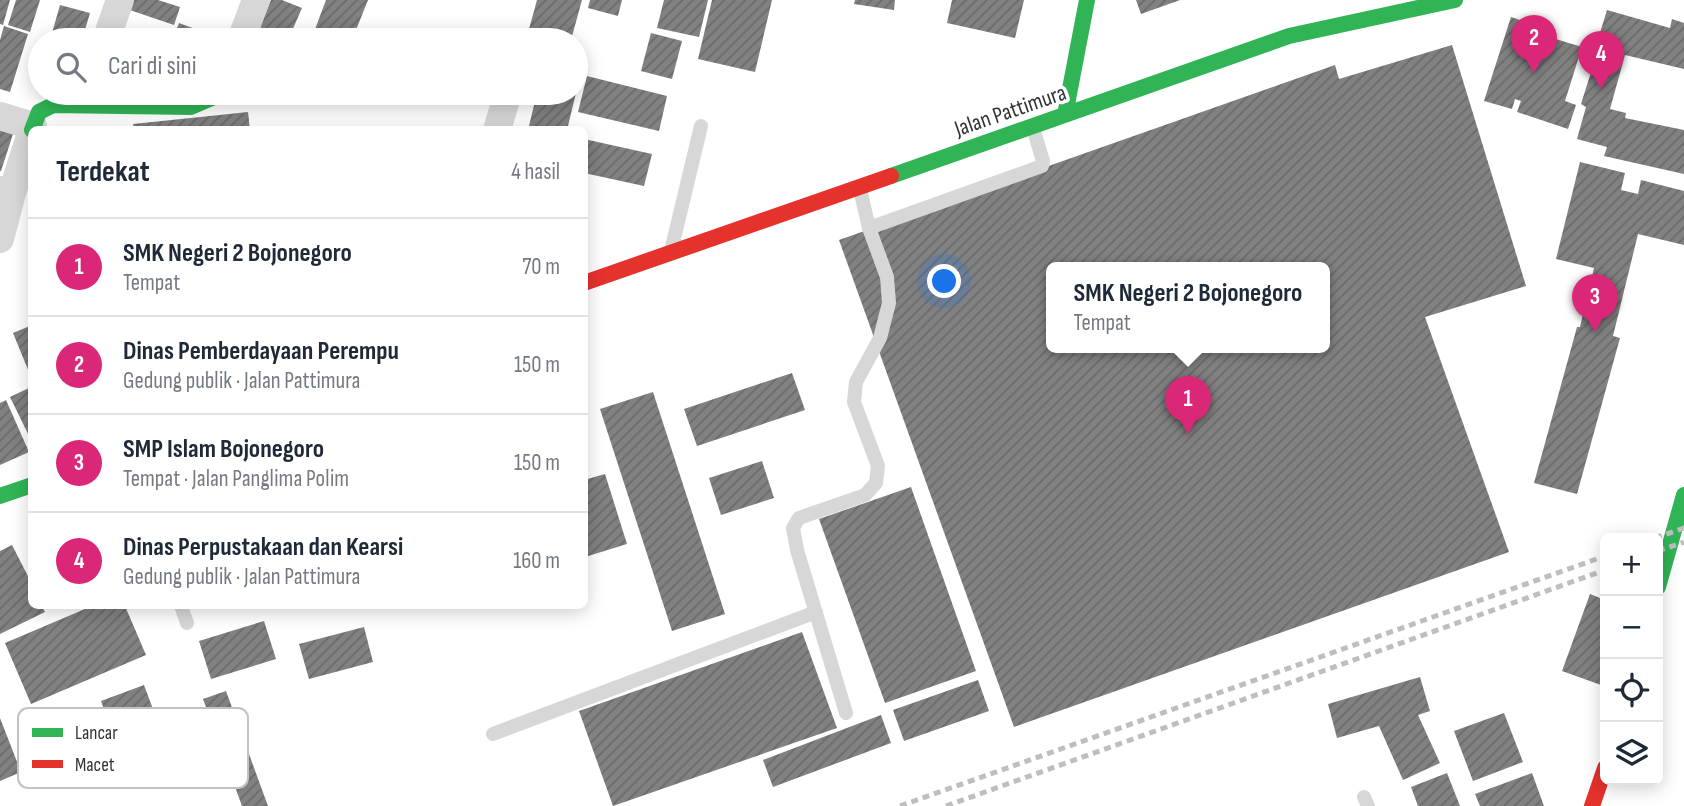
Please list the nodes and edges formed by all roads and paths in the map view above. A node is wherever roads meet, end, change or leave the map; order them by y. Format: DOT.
graph roads {
  1 [pos="120,0"];
  2 [pos="256,0"];
  3 [pos="1087,0"];
  4 [pos="1455,0"];
  5 [pos="110,28"];
  6 [pos="246,28"];
  7 [pos="53,105"];
  8 [pos="165,105"];
  9 [pos="196,105"];
  10 [pos="504,105"];
  11 [pos="1065,115"];
  12 [pos="0,116"];
  13 [pos="33,126"];
  14 [pos="498,126"];
  15 [pos="701,126"];
  16 [pos="1032,126"];
  17 [pos="28,127"];
  18 [pos="28,139"];
  19 [pos="860,187"];
  20 [pos="6,191"];
  21 [pos="869,228"];
  22 [pos="0,239"];
  23 [pos="671,252"];
  24 [pos="588,282"];
  25 [pos="28,486"];
  26 [pos="1684,495"];
  27 [pos="0,496"];
  28 [pos="1668,576"];
  29 [pos="182,609"];
  30 [pos="816,612"];
  31 [pos="187,623"];
  32 [pos="846,713"];
  33 [pos="493,734"];
  34 [pos="1600,783"];
  35 [pos="1592,806"];
  1 -- 5 [label="street"];
  2 -- 6 [label="street"];
  3 -- 11 [label="street"];
  4 -- 11 [label="street, Jalan Pattimura"];
  7 -- 13 [label="street"];
  8 -- 9 [label="street"];
  10 -- 14 [label="street"];
  11 -- 16 [label="street, Jalan Pattimura"];
  12 -- 17 [label="street"];
  15 -- 23 [label="lane"];
  16 -- 19 [label="street, Jalan Pattimura"];
  16 -- 21 [label="lane"];
  18 -- 20 [label="street"];
  19 -- 21 [label="lane"];
  19 -- 23 [label="street, Jalan Pattimura"];
  20 -- 22 [label="street"];
  21 -- 30 [label="lane"];
  23 -- 24 [label="street, Jalan Pattimura"];
  25 -- 27 [label="street"];
  26 -- 28 [label="street"];
  29 -- 31 [label="lane"];
  30 -- 32 [label="lane"];
  30 -- 33 [label="lane"];
  34 -- 35 [label="street"];
}
